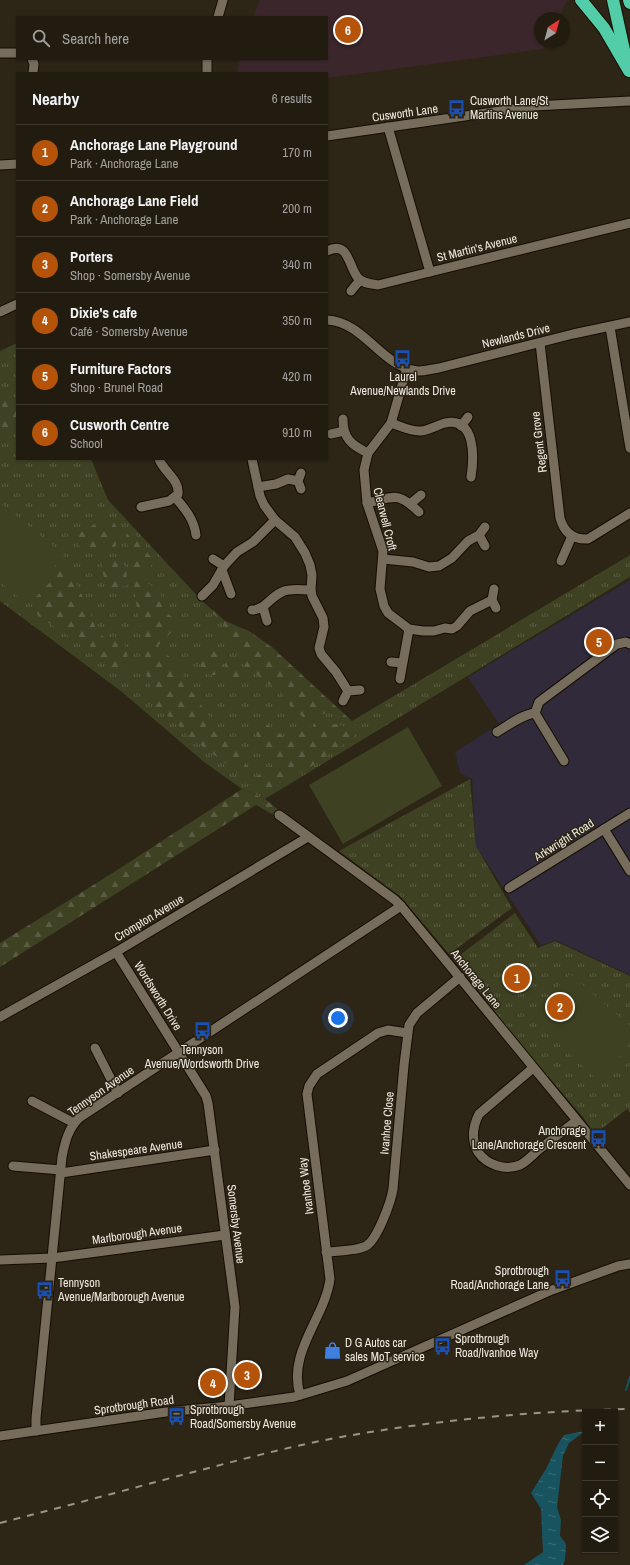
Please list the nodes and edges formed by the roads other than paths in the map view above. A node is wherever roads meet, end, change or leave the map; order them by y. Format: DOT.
graph roads {
  1 [pos="223,0"];
  2 [pos="581,0"];
  3 [pos="613,0"];
  4 [pos="629,0"];
  5 [pos="630,3"];
  6 [pos="218,16"];
  7 [pos="0,53"];
  8 [pos="16,53"];
  9 [pos="32,60"];
  10 [pos="207,60"];
  11 [pos="33,72"];
  12 [pos="207,72"];
  13 [pos="630,73"];
  14 [pos="630,101"];
  15 [pos="388,127"];
  16 [pos="328,136"];
  17 [pos="16,164"];
  18 [pos="0,165"];
  19 [pos="630,223"];
  20 [pos="328,251"];
  21 [pos="430,272"];
  22 [pos="360,280"];
  23 [pos="352,291"];
  24 [pos="16,304"];
  25 [pos="0,312"];
  26 [pos="328,320"];
  27 [pos="630,322"];
  28 [pos="610,327"];
  29 [pos="540,343"];
  30 [pos="407,368"];
  31 [pos="468,417"];
  32 [pos="343,418"];
  33 [pos="391,423"];
  34 [pos="461,426"];
  35 [pos="344,431"];
  36 [pos="332,434"];
  37 [pos="630,448"];
  38 [pos="368,453"];
  39 [pos="160,460"];
  40 [pos="252,460"];
  41 [pos="471,477"];
  42 [pos="300,481"];
  43 [pos="258,487"];
  44 [pos="421,495"];
  45 [pos="175,497"];
  46 [pos="367,503"];
  47 [pos="410,504"];
  48 [pos="141,507"];
  49 [pos="419,512"];
  50 [pos="630,513"];
  51 [pos="275,520"];
  52 [pos="485,527"];
  53 [pos="196,535"];
  54 [pos="479,535"];
  55 [pos="571,535"];
  56 [pos="485,546"];
  57 [pos="213,559"];
  58 [pos="383,559"];
  59 [pos="560,561"];
  60 [pos="223,568"];
  61 [pos="494,589"];
  62 [pos="311,590"];
  63 [pos="231,594"];
  64 [pos="202,596"];
  65 [pos="492,600"];
  66 [pos="263,608"];
  67 [pos="496,608"];
  68 [pos="252,610"];
  69 [pos="267,621"];
  70 [pos="409,629"];
  71 [pos="630,644"];
  72 [pos="391,662"];
  73 [pos="402,663"];
  74 [pos="400,678"];
  75 [pos="360,690"];
  76 [pos="348,691"];
  77 [pos="343,701"];
  78 [pos="536,713"];
  79 [pos="497,732"];
  80 [pos="564,761"];
  81 [pos="630,813"];
  82 [pos="279,815"];
  83 [pos="604,829"];
  84 [pos="308,837"];
  85 [pos="630,871"];
  86 [pos="510,888"];
  87 [pos="401,906"];
  88 [pos="116,952"];
  89 [pos="460,978"];
  90 [pos="0,1017"];
  91 [pos="407,1033"];
  92 [pos="95,1048"];
  93 [pos="179,1053"];
  94 [pos="533,1068"];
  95 [pos="118,1093"];
  96 [pos="32,1101"];
  97 [pos="576,1121"];
  98 [pos="74,1123"];
  99 [pos="215,1150"];
  100 [pos="13,1166"];
  101 [pos="61,1172"];
  102 [pos="630,1185"];
  103 [pos="225,1234"];
  104 [pos="326,1252"];
  105 [pos="52,1258"];
  106 [pos="0,1260"];
  107 [pos="630,1264"];
  108 [pos="300,1395"];
  109 [pos="229,1406"];
  110 [pos="36,1431"];
  111 [pos="0,1436"];
  1 -- 6 [label="street"];
  2 -- 13 [label="highway"];
  3 -- 13 [label="highway"];
  4 -- 5 [label="highway"];
  7 -- 8 [label="street"];
  9 -- 11 [label="street"];
  10 -- 12 [label="street"];
  14 -- 15 [label="street, Cusworth Lane"];
  15 -- 16 [label="street, Cusworth Lane"];
  15 -- 21 [label="street, St Martin's Avenue"];
  17 -- 18 [label="street"];
  19 -- 21 [label="street, St Martin's Avenue"];
  20 -- 22 [label="street"];
  21 -- 22 [label="street"];
  22 -- 23 [label="street"];
  24 -- 25 [label="street"];
  26 -- 30 [label="street"];
  27 -- 28 [label="street, Newlands Drive"];
  28 -- 29 [label="street, Newlands Drive"];
  28 -- 37 [label="street"];
  29 -- 30 [label="street, Newlands Drive"];
  29 -- 55 [label="street, Regent Grove"];
  30 -- 33 [label="street, Clearwell Croft"];
  31 -- 34 [label="street"];
  32 -- 35 [label="street"];
  33 -- 34 [label="street"];
  33 -- 38 [label="street, Clearwell Croft"];
  34 -- 41 [label="street"];
  35 -- 36 [label="street"];
  35 -- 38 [label="street"];
  38 -- 46 [label="street, Clearwell Croft"];
  39 -- 45 [label="street"];
  40 -- 43 [label="street"];
  42 -- 43 [label="street"];
  43 -- 51 [label="street"];
  44 -- 47 [label="street"];
  45 -- 48 [label="street"];
  45 -- 53 [label="street"];
  46 -- 47 [label="street"];
  46 -- 58 [label="street, Clearwell Croft"];
  47 -- 49 [label="street"];
  50 -- 55 [label="street"];
  51 -- 60 [label="street"];
  51 -- 62 [label="street"];
  52 -- 54 [label="street"];
  54 -- 56 [label="street"];
  54 -- 58 [label="street"];
  55 -- 59 [label="street"];
  57 -- 60 [label="street"];
  58 -- 70 [label="street, Clearwell Croft"];
  60 -- 63 [label="street"];
  60 -- 64 [label="street"];
  61 -- 65 [label="street"];
  62 -- 66 [label="street"];
  62 -- 76 [label="street"];
  65 -- 67 [label="street"];
  65 -- 70 [label="street"];
  66 -- 68 [label="street"];
  66 -- 69 [label="street"];
  70 -- 73 [label="street"];
  71 -- 78 [label="street"];
  72 -- 73 [label="street"];
  73 -- 74 [label="street"];
  75 -- 76 [label="street"];
  76 -- 77 [label="street"];
  78 -- 79 [label="street"];
  78 -- 80 [label="street"];
  81 -- 83 [label="street, Arkwright Road"];
  82 -- 84 [label="street, Anchorage Lane"];
  83 -- 85 [label="street"];
  83 -- 86 [label="street, Arkwright Road"];
  84 -- 87 [label="street, Anchorage Lane"];
  84 -- 88 [label="street, Crompton Avenue"];
  87 -- 89 [label="street, Anchorage Lane"];
  87 -- 93 [label="street, Tennyson Avenue"];
  88 -- 90 [label="street, Crompton Avenue"];
  88 -- 93 [label="street, Wordsworth Drive"];
  89 -- 91 [label="street, Ivanhoe Close"];
  89 -- 94 [label="street, Anchorage Lane"];
  91 -- 104 [label="street, Ivanhoe Close"];
  91 -- 104 [label="street, Ivanhoe Way"];
  92 -- 95 [label="street"];
  93 -- 95 [label="street, Tennyson Avenue"];
  93 -- 99 [label="street, Somersby Avenue"];
  94 -- 97 [label="street, Anchorage Lane"];
  94 -- 97 [label="street"];
  95 -- 98 [label="street, Tennyson Avenue"];
  96 -- 98 [label="street"];
  97 -- 102 [label="street, Anchorage Lane"];
  98 -- 101 [label="street, Tennyson Avenue"];
  99 -- 101 [label="street, Shakespeare Avenue"];
  99 -- 103 [label="street, Somersby Avenue"];
  100 -- 101 [label="street, Shakespeare Avenue"];
  101 -- 105 [label="street, Tennyson Avenue"];
  103 -- 105 [label="street, Marlborough Avenue"];
  103 -- 109 [label="street, Somersby Avenue"];
  104 -- 108 [label="street, Ivanhoe Way"];
  105 -- 106 [label="street"];
  105 -- 110 [label="street, Tennyson Avenue"];
  107 -- 108 [label="street, Sprotbrough Road"];
  108 -- 109 [label="street, Sprotbrough Road"];
  109 -- 110 [label="street, Sprotbrough Road"];
  110 -- 111 [label="street, Sprotbrough Road"];
}
